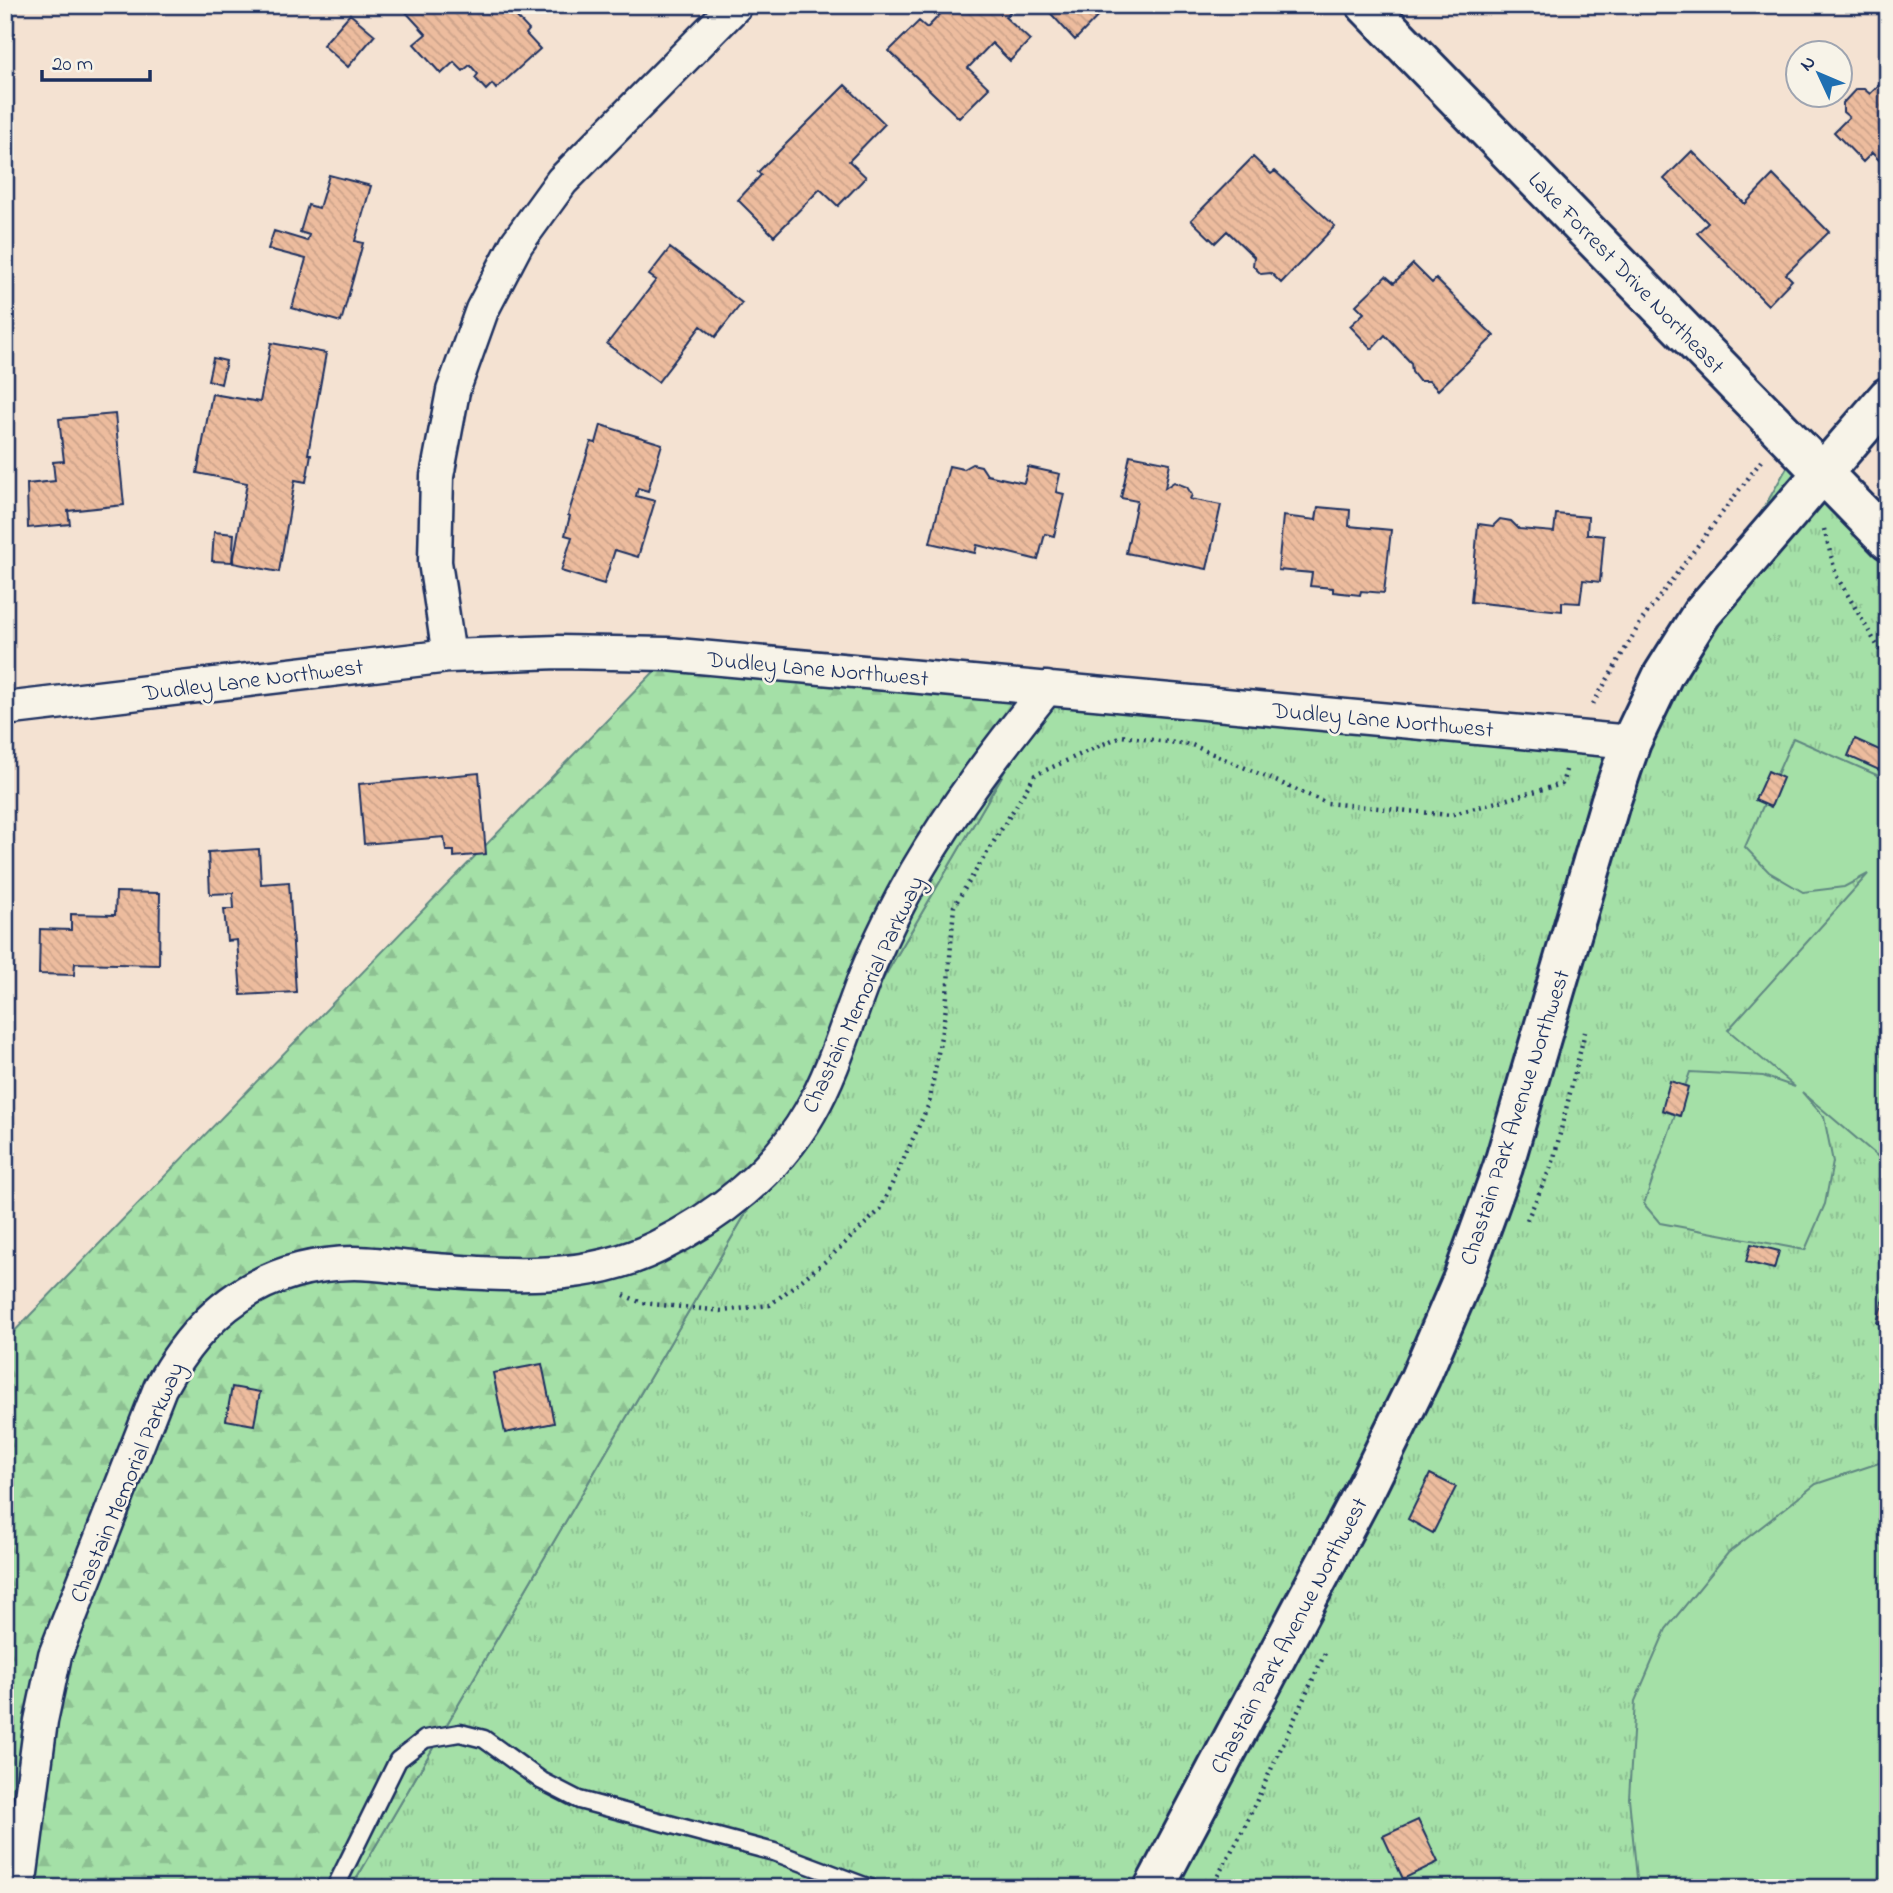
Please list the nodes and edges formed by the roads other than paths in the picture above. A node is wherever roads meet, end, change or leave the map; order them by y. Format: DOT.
graph roads {
  1 [pos="1366,5"];
  2 [pos="730,7"];
  3 [pos="1888,397"];
  4 [pos="1811,485"];
  5 [pos="1888,540"];
  6 [pos="449,656"];
  7 [pos="1047,688"];
  8 [pos="5,709"];
  9 [pos="1631,742"];
  10 [pos="19,1888"];
  11 [pos="335,1888"];
  12 [pos="870,1888"];
  13 [pos="1154,1888"];
  1 -- 4 [label="street, Lake Forrest Drive Northeast"];
  2 -- 6 [label="street"];
  3 -- 4 [label="street, Chastain Park Avenue Northwest"];
  4 -- 5 [label="street, Lake Forrest Drive Northeast"];
  4 -- 9 [label="street, Chastain Park Avenue Northwest"];
  6 -- 7 [label="street, Dudley Lane Northwest"];
  6 -- 8 [label="street, Dudley Lane Northwest"];
  7 -- 9 [label="street, Dudley Lane Northwest"];
  7 -- 10 [label="street, Chastain Memorial Parkway"];
  9 -- 13 [label="street, Chastain Park Avenue Northwest"];
  11 -- 12 [label="lane"];
}
